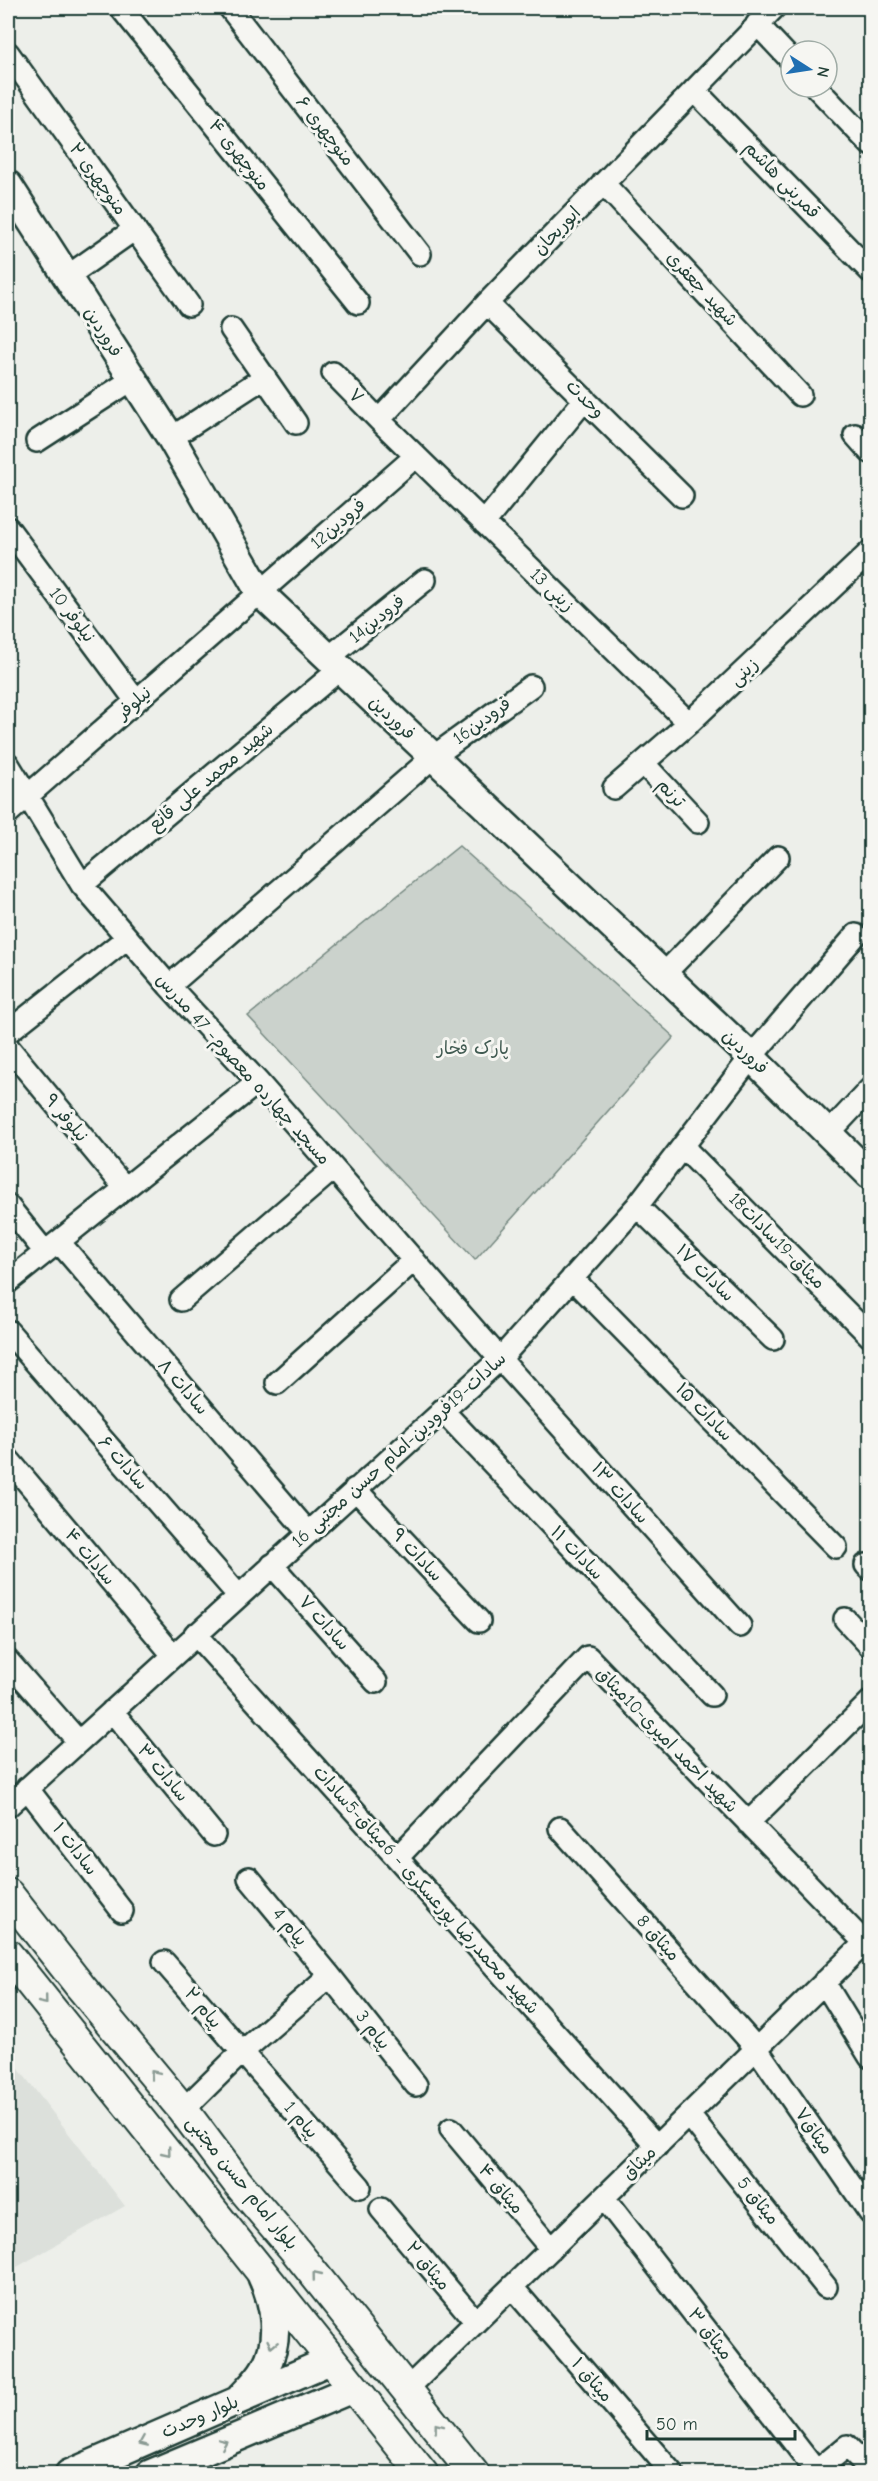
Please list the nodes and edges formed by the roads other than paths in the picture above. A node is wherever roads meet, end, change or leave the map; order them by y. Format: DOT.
graph roads {
  1 [pos="121,8"];
  2 [pos="230,8"];
  3 [pos="774,8"];
  4 [pos="757,24"];
  5 [pos="779,47"];
  6 [pos="8,53"];
  7 [pos="694,90"];
  8 [pos="827,99"];
  9 [pos="870,144"];
  10 [pos="603,183"];
  11 [pos="8,188"];
  12 [pos="135,230"];
  13 [pos="420,254"];
  14 [pos="870,271"];
  15 [pos="68,276"];
  16 [pos="358,303"];
  17 [pos="487,303"];
  18 [pos="189,305"];
  19 [pos="231,329"];
  20 [pos="333,373"];
  21 [pos="265,378"];
  22 [pos="133,379"];
  23 [pos="800,395"];
  24 [pos="585,399"];
  25 [pos="379,420"];
  26 [pos="296,423"];
  27 [pos="855,435"];
  28 [pos="171,438"];
  29 [pos="37,441"];
  30 [pos="870,452"];
  31 [pos="416,456"];
  32 [pos="682,496"];
  33 [pos="484,523"];
  34 [pos="8,528"];
  35 [pos="870,552"];
  36 [pos="425,580"];
  37 [pos="260,592"];
  38 [pos="334,663"];
  39 [pos="531,686"];
  40 [pos="136,701"];
  41 [pos="689,723"];
  42 [pos="433,757"];
  43 [pos="643,763"];
  44 [pos="8,764"];
  45 [pos="614,788"];
  46 [pos="29,795"];
  47 [pos="8,813"];
  48 [pos="698,822"];
  49 [pos="778,857"];
  50 [pos="82,885"];
  51 [pos="856,935"];
  52 [pos="127,938"];
  53 [pos="663,975"];
  54 [pos="169,986"];
  55 [pos="8,1032"];
  56 [pos="8,1047"];
  57 [pos="751,1057"];
  58 [pos="258,1082"];
  59 [pos="870,1089"];
  60 [pos="828,1134"];
  61 [pos="683,1147"];
  62 [pos="333,1169"];
  63 [pos="870,1175"];
  64 [pos="125,1188"];
  65 [pos="8,1206"];
  66 [pos="637,1206"];
  67 [pos="52,1247"];
  68 [pos="414,1260"];
  69 [pos="572,1278"];
  70 [pos="8,1282"];
  71 [pos="181,1299"];
  72 [pos="8,1330"];
  73 [pos="870,1336"];
  74 [pos="773,1339"];
  75 [pos="500,1359"];
  76 [pos="277,1383"];
  77 [pos="442,1410"];
  78 [pos="8,1459"];
  79 [pos="355,1489"];
  80 [pos="308,1533"];
  81 [pos="836,1547"];
  82 [pos="272,1565"];
  83 [pos="238,1595"];
  84 [pos="845,1619"];
  85 [pos="479,1621"];
  86 [pos="740,1626"];
  87 [pos="195,1634"];
  88 [pos="870,1646"];
  89 [pos="173,1655"];
  90 [pos="8,1661"];
  91 [pos="376,1682"];
  92 [pos="712,1695"];
  93 [pos="870,1702"];
  94 [pos="112,1711"];
  95 [pos="78,1741"];
  96 [pos="27,1788"];
  97 [pos="8,1806"];
  98 [pos="748,1823"];
  99 [pos="560,1828"];
  100 [pos="214,1835"];
  101 [pos="397,1858"];
  102 [pos="249,1878"];
  103 [pos="8,1894"];
  104 [pos="122,1911"];
  105 [pos="868,1941"];
  106 [pos="8,1955"];
  107 [pos="164,1962"];
  108 [pos="330,1976"];
  109 [pos="825,1983"];
  110 [pos="757,2049"];
  111 [pos="241,2053"];
  112 [pos="870,2056"];
  113 [pos="416,2085"];
  114 [pos="183,2110"];
  115 [pos="689,2115"];
  116 [pos="451,2129"];
  117 [pos="657,2146"];
  118 [pos="360,2187"];
  119 [pos="604,2198"];
  120 [pos="381,2209"];
  121 [pos="870,2213"];
  122 [pos="551,2249"];
  123 [pos="258,2268"];
  124 [pos="512,2287"];
  125 [pos="826,2287"];
  126 [pos="476,2322"];
  127 [pos="331,2360"];
  128 [pos="354,2388"];
  129 [pos="407,2389"];
  130 [pos="239,2400"];
  131 [pos="870,2470"];
  132 [pos="815,2472"];
  133 [pos="69,2474"];
  134 [pos="150,2474"];
  135 [pos="423,2474"];
  136 [pos="474,2474"];
  137 [pos="673,2474"];
  1 -- 16 [label="street, منوچهری ۴"];
  2 -- 13 [label="street, منوچهری ۶"];
  3 -- 4 [label="street, ابوریحان"];
  4 -- 5 [label="street"];
  4 -- 7 [label="street, ابوریحان"];
  6 -- 12 [label="street, منوچهری ۲"];
  7 -- 10 [label="street, ابوریحان"];
  7 -- 14 [label="street, قمربنی هاشم"];
  8 -- 9 [label="street"];
  10 -- 17 [label="street, ابوریحان"];
  10 -- 23 [label="street, شهید جعفری"];
  11 -- 15 [label="street, فروردین"];
  12 -- 15 [label="street"];
  12 -- 18 [label="street, منوچهری ۲"];
  15 -- 22 [label="street, فروردین"];
  17 -- 24 [label="street, وحدت"];
  17 -- 25 [label="street, ابوریحان"];
  19 -- 21 [label="street"];
  20 -- 25 [label="street, ۷"];
  21 -- 26 [label="street"];
  21 -- 28 [label="street"];
  22 -- 28 [label="street, فروردین"];
  22 -- 29 [label="street"];
  24 -- 32 [label="street, وحدت"];
  24 -- 33 [label="street"];
  25 -- 31 [label="street"];
  27 -- 30 [label="street"];
  28 -- 37 [label="street, فروردین"];
  31 -- 33 [label="street, زینی 13"];
  31 -- 37 [label="street, 12فرودین"];
  33 -- 41 [label="street, زینی 13"];
  34 -- 40 [label="street, نیلوفر 10"];
  35 -- 41 [label="street, زینی"];
  36 -- 38 [label="street, 14فرودین"];
  37 -- 38 [label="street, فروردین"];
  37 -- 40 [label="street, نیلوفر"];
  38 -- 42 [label="street, فروردین"];
  38 -- 50 [label="street, شهید محمد علی قانع"];
  39 -- 42 [label="street, 16فرودین"];
  40 -- 46 [label="street, نیلوفر"];
  41 -- 43 [label="street, زینی"];
  42 -- 53 [label="street, فروردین"];
  42 -- 54 [label="street, 16فرودین"];
  43 -- 45 [label="street, زینی"];
  43 -- 48 [label="street, ترنم"];
  44 -- 46 [label="street, مسجد چهارده معصوم- 47 مدرس"];
  46 -- 47 [label="street, نیلوفر"];
  46 -- 50 [label="street, مسجد چهارده معصوم- 47 مدرس"];
  49 -- 53 [label="street"];
  50 -- 52 [label="street, مسجد چهارده معصوم- 47 مدرس"];
  51 -- 57 [label="street, سادات-19فرودین-امام حسن مجتبی 16"];
  52 -- 54 [label="street, مسجد چهارده معصوم- 47 مدرس"];
  52 -- 55 [label="street"];
  53 -- 57 [label="street, فروردین"];
  54 -- 58 [label="street, مسجد چهارده معصوم- 47 مدرس"];
  56 -- 64 [label="street, نیلوفر ۹"];
  57 -- 60 [label="street, فروردین"];
  57 -- 61 [label="street, سادات-19فرودین-امام حسن مجتبی 16"];
  58 -- 62 [label="street, مسجد چهارده معصوم- 47 مدرس"];
  58 -- 64 [label="street"];
  59 -- 60 [label="street"];
  60 -- 63 [label="street, فروردین"];
  61 -- 66 [label="street, سادات-19فرودین-امام حسن مجتبی 16"];
  61 -- 73 [label="street, 18میثاق-19سادات"];
  62 -- 68 [label="street, مسجد چهارده معصوم- 47 مدرس"];
  62 -- 71 [label="street"];
  64 -- 67 [label="street"];
  65 -- 67 [label="street, سادات ۸"];
  66 -- 69 [label="street, سادات-19فرودین-امام حسن مجتبی 16"];
  66 -- 74 [label="street, سادات ۱۷"];
  67 -- 70 [label="street"];
  67 -- 80 [label="street, سادات ۸"];
  68 -- 75 [label="street, مسجد چهارده معصوم- 47 مدرس"];
  68 -- 76 [label="street"];
  69 -- 75 [label="street, سادات-19فرودین-امام حسن مجتبی 16"];
  69 -- 81 [label="street, سادات ۱۵"];
  72 -- 83 [label="street, سادات ۶"];
  75 -- 77 [label="street, سادات-19فرودین-امام حسن مجتبی 16"];
  75 -- 86 [label="street, سادات ۱۳"];
  77 -- 79 [label="street, سادات-19فرودین-امام حسن مجتبی 16"];
  77 -- 92 [label="street, سادات ۱۱"];
  78 -- 89 [label="street, سادات ۴"];
  79 -- 80 [label="street, سادات-19فرودین-امام حسن مجتبی 16"];
  79 -- 85 [label="street, سادات ۹"];
  80 -- 82 [label="street, سادات-19فرودین-امام حسن مجتبی 16"];
  82 -- 83 [label="street, سادات-19فرودین-امام حسن مجتبی 16"];
  82 -- 91 [label="street, سادات ۷"];
  83 -- 87 [label="street, سادات-19فرودین-امام حسن مجتبی 16"];
  84 -- 88 [label="street"];
  87 -- 89 [label="street, سادات-19فرودین-امام حسن مجتبی 16"];
  87 -- 101 [label="street, شهید محمدرضا پورعسکری - 6میثاق-5سادات"];
  89 -- 94 [label="street, سادات-19فرودین-امام حسن مجتبی 16"];
  90 -- 95 [label="street"];
  93 -- 98 [label="street"];
  94 -- 95 [label="street, سادات-19فرودین-امام حسن مجتبی 16"];
  94 -- 100 [label="street, سادات ۳"];
  95 -- 96 [label="street, سادات-19فرودین-امام حسن مجتبی 16"];
  96 -- 97 [label="street, سادات-19فرودین-امام حسن مجتبی 16"];
  96 -- 104 [label="street, سادات ‍‍۱"];
  98 -- 101 [label="street, شهید احمد امیری-10میثاق"];
  98 -- 105 [label="street, شهید احمد امیری-10میثاق"];
  99 -- 110 [label="street, میثاق 8"];
  101 -- 117 [label="street, شهید محمدرضا پورعسکری - 6میثاق-5سادات"];
  102 -- 108 [label="street, پیام 4"];
  114 -- 103 [label="main road, بلوار امام حسن مجتبی, one-way"];
  105 -- 109 [label="street, میثاق"];
  106 -- 123 [label="main road, one-way"];
  107 -- 111 [label="street, پیام ۲"];
  108 -- 111 [label="street"];
  108 -- 113 [label="street, پیام 3"];
  109 -- 110 [label="street, میثاق"];
  109 -- 112 [label="street"];
  110 -- 115 [label="street, میثاق"];
  110 -- 121 [label="street, میثاق۷"];
  111 -- 114 [label="street"];
  111 -- 118 [label="street, پیام 1"];
  129 -- 114 [label="main road, بلوار امام حسن مجتبی, one-way"];
  115 -- 117 [label="street, میثاق"];
  115 -- 125 [label="street, میثاق 5"];
  116 -- 122 [label="street, میثاق ۴"];
  117 -- 119 [label="street, میثاق"];
  119 -- 122 [label="street, میثاق"];
  119 -- 132 [label="street, میثاق ۳"];
  120 -- 126 [label="street, میثاق ۲"];
  122 -- 124 [label="street, میثاق"];
  123 -- 127 [label="main road"];
  123 -- 130 [label="street, one-way"];
  124 -- 126 [label="street, میثاق"];
  124 -- 137 [label="street, میثاق ۱"];
  126 -- 129 [label="street, میثاق"];
  127 -- 128 [label="main road"];
  127 -- 130 [label="street, بلوار وحدت"];
  134 -- 128 [label="street, بلوار وحدت, one-way"];
  128 -- 135 [label="main road"];
  136 -- 129 [label="main road, بلوار امام حسن مجتبی, one-way"];
  130 -- 133 [label="street, بلوار وحدت, one-way"];
  131 -- 132 [label="street"];
}
